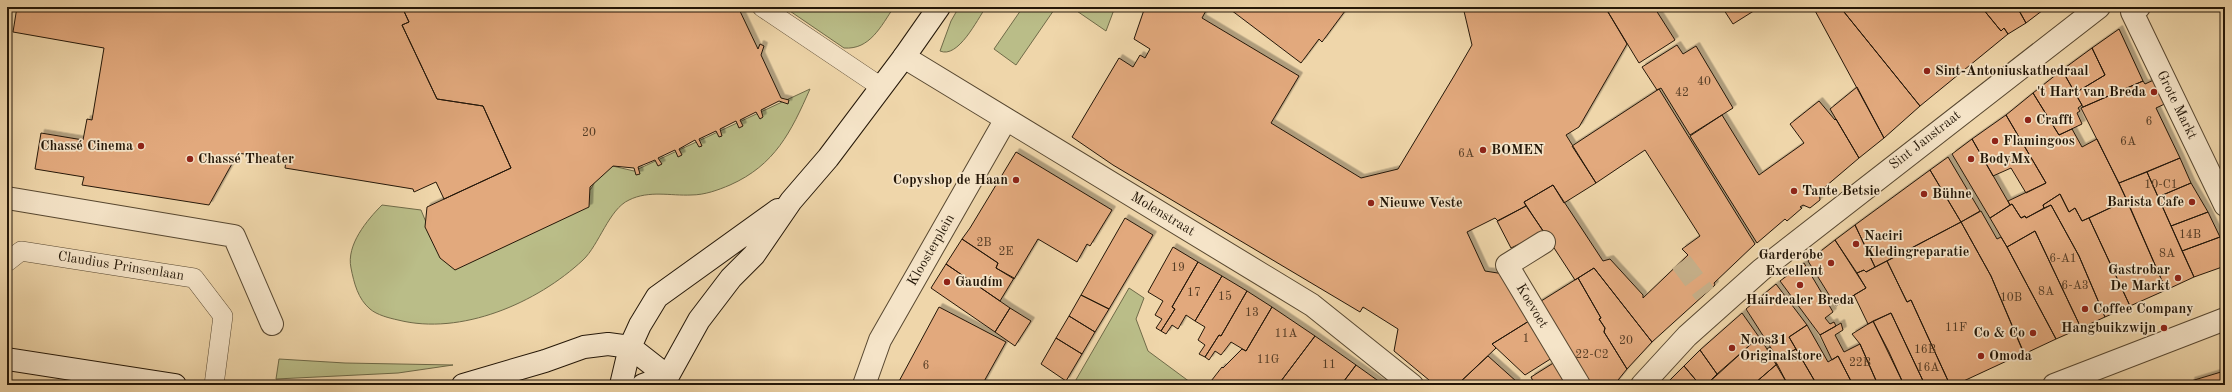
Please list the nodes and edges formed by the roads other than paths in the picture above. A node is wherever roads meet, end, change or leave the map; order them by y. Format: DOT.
graph roads {
  1 [pos="762,7"];
  2 [pos="939,7"];
  3 [pos="2099,7"];
  4 [pos="2139,7"];
  5 [pos="904,57"];
  6 [pos="881,87"];
  7 [pos="1006,119"];
  8 [pos="7,198"];
  9 [pos="791,200"];
  10 [pos="2225,205"];
  11 [pos="1544,242"];
  12 [pos="7,262"];
  13 [pos="2217,322"];
  14 [pos="272,324"];
  15 [pos="630,347"];
  16 [pos="7,359"];
  17 [pos="665,381"];
  18 [pos="175,385"];
  19 [pos="214,385"];
  20 [pos="463,385"];
  21 [pos="621,385"];
  22 [pos="642,385"];
  23 [pos="864,385"];
  24 [pos="1412,385"];
  25 [pos="1579,385"];
  26 [pos="1642,385"];
  27 [pos="2054,385"];
  1 -- 6 [label="lane"];
  2 -- 5 [label="street"];
  3 -- 26 [label="street, Sint Janstraat"];
  4 -- 10 [label="street, Grote Markt"];
  5 -- 6 [label="street"];
  5 -- 7 [label="street, Molenstraat"];
  6 -- 9 [label="street"];
  7 -- 23 [label="street, Kloosterplein"];
  7 -- 24 [label="street, Molenstraat"];
  8 -- 14 [label="street"];
  9 -- 15 [label="street"];
  9 -- 17 [label="street"];
  11 -- 25 [label="street, Koevoet"];
  12 -- 19 [label="lane, Claudius Prinsenlaan"];
  13 -- 27 [label="street"];
  15 -- 17 [label="street"];
  15 -- 20 [label="street"];
  15 -- 21 [label="street"];
  16 -- 18 [label="street"];
  17 -- 22 [label="street"];
}
